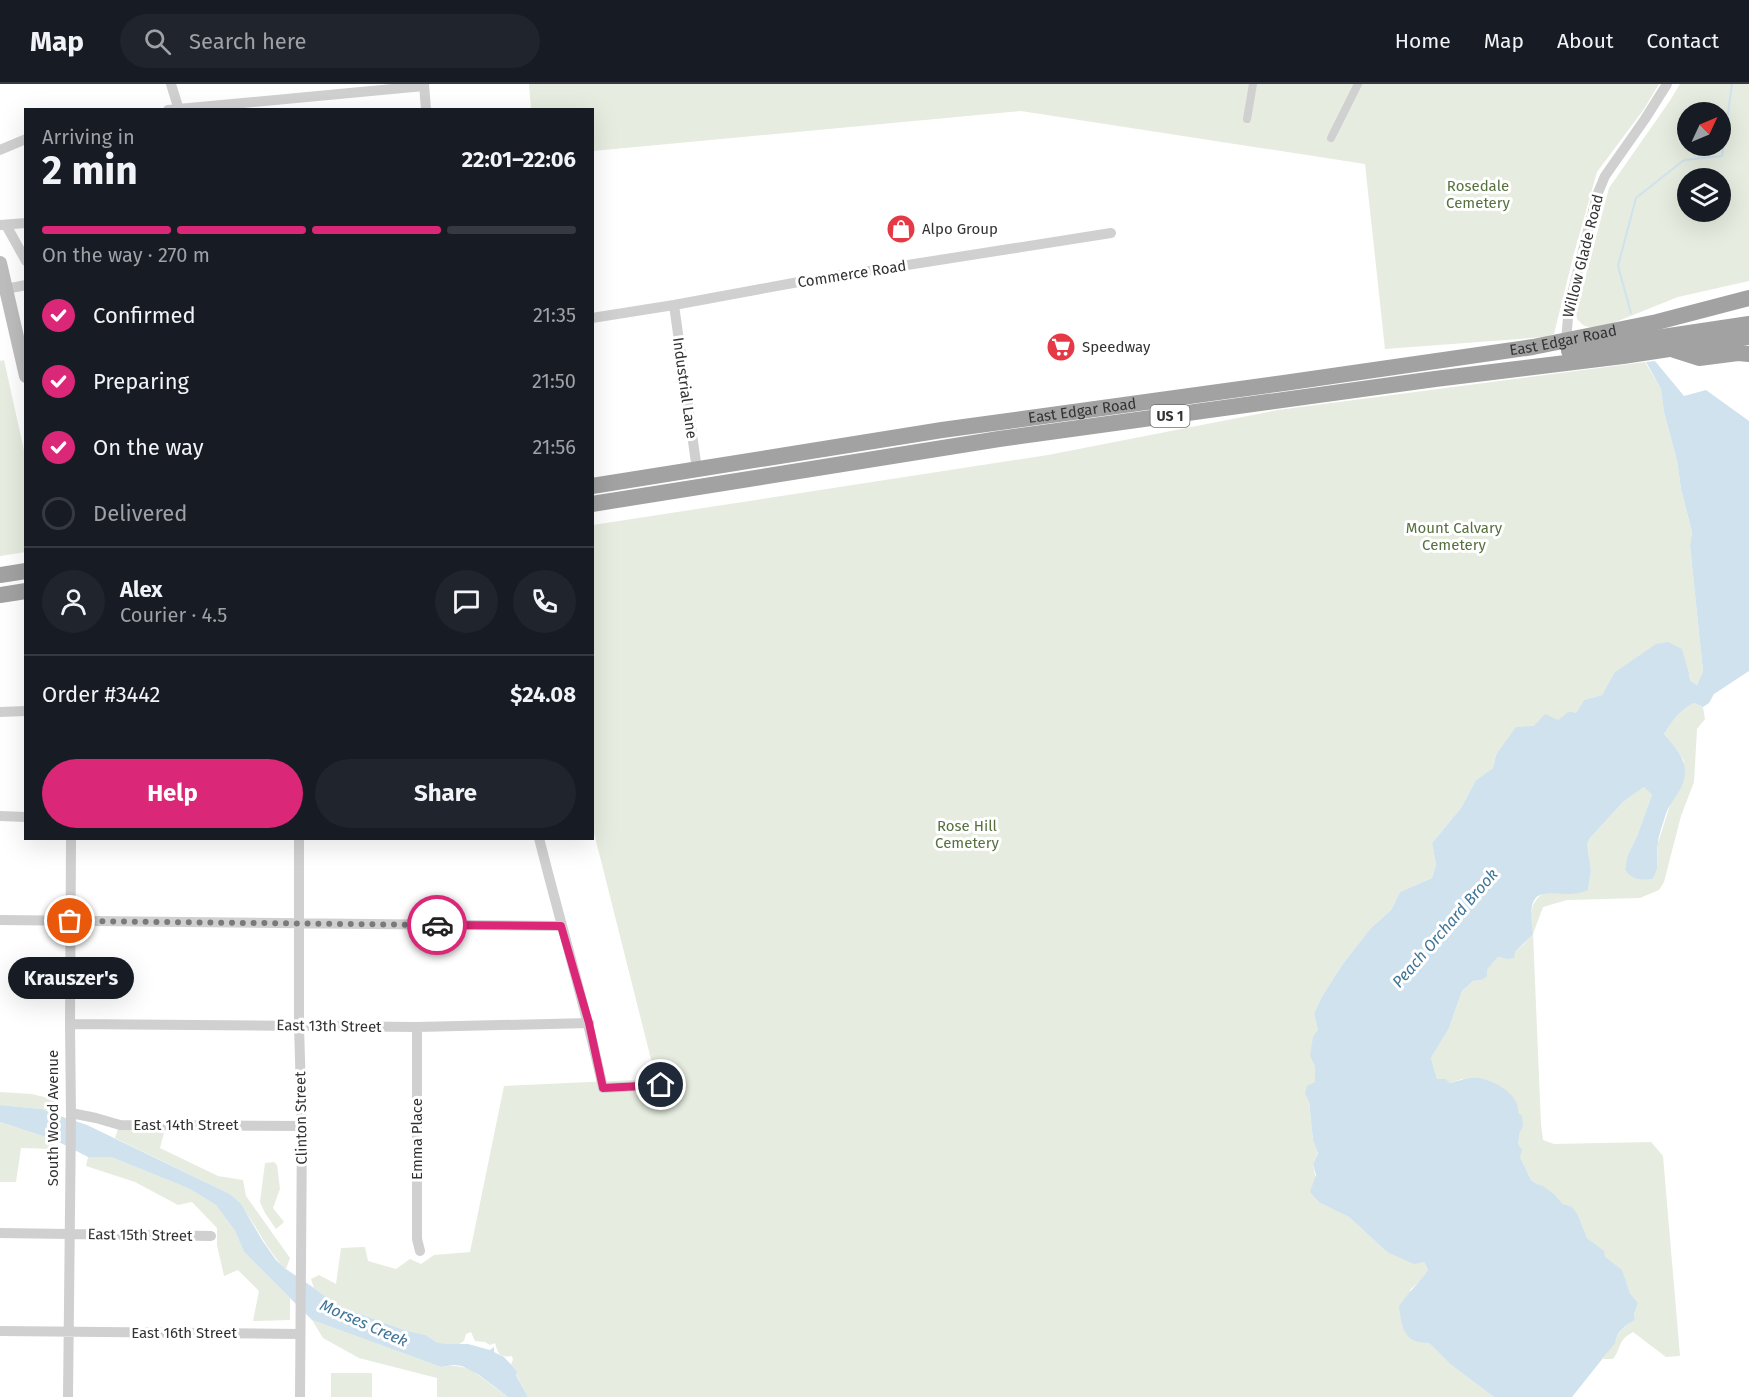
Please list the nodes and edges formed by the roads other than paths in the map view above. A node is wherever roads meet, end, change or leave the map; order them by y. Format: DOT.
graph roads {
  1 [pos="171,84"];
  2 [pos="1253,84"];
  3 [pos="1358,84"];
  4 [pos="1667,84"];
  5 [pos="424,85"];
  6 [pos="175,108"];
  7 [pos="185,108"];
  8 [pos="426,108"];
  9 [pos="1247,119"];
  10 [pos="1331,138"];
  11 [pos="24,140"];
  12 [pos="0,150"];
  13 [pos="24,223"];
  14 [pos="3,225"];
  15 [pos="1111,232"];
  16 [pos="24,258"];
  17 [pos="0,263"];
  18 [pos="24,285"];
  19 [pos="6,289"];
  20 [pos="1749,298"];
  21 [pos="674,305"];
  22 [pos="594,318"];
  23 [pos="1749,324"];
  24 [pos="1749,337"];
  25 [pos="1566,341"];
  26 [pos="1670,348"];
  27 [pos="1487,354"];
  28 [pos="1749,354"];
  29 [pos="24,367"];
  30 [pos="697,470"];
  31 [pos="594,486"];
  32 [pos="594,504"];
  33 [pos="24,571"];
  34 [pos="0,575"];
  35 [pos="24,591"];
  36 [pos="0,595"];
  37 [pos="24,711"];
  38 [pos="0,712"];
  39 [pos="0,816"];
  40 [pos="24,817"];
  41 [pos="71,840"];
  42 [pos="299,840"];
  43 [pos="540,840"];
  44 [pos="0,920"];
  45 [pos="70,921"];
  46 [pos="299,923"];
  47 [pos="561,926"];
  48 [pos="589,1023"];
  49 [pos="70,1024"];
  50 [pos="299,1026"];
  51 [pos="417,1027"];
  52 [pos="661,1085"];
  53 [pos="71,1115"];
  54 [pos="302,1126"];
  55 [pos="0,1233"];
  56 [pos="69,1234"];
  57 [pos="211,1236"];
  58 [pos="420,1251"];
  59 [pos="0,1331"];
  60 [pos="68,1332"];
  61 [pos="300,1334"];
  62 [pos="68,1397"];
  63 [pos="300,1397"];
  1 -- 6 [label="street"];
  2 -- 9 [label="street"];
  3 -- 10 [label="street"];
  4 -- 25 [label="street, Willow Glade Road"];
  5 -- 7 [label="street"];
  5 -- 8 [label="street"];
  11 -- 12 [label="street"];
  13 -- 14 [label="street"];
  14 -- 16 [label="street"];
  15 -- 21 [label="street, Commerce Road"];
  17 -- 19 [label="main road"];
  18 -- 19 [label="street"];
  19 -- 29 [label="main road"];
  20 -- 25 [label="highway, East Edgar Road / US 1"];
  21 -- 22 [label="street, Commerce Road"];
  21 -- 30 [label="street, Industrial Lane"];
  23 -- 27 [label="highway"];
  24 -- 26 [label="highway, East Edgar Road / US 1"];
  25 -- 27 [label="highway, East Edgar Road / US 1"];
  26 -- 28 [label="highway"];
  26 -- 32 [label="highway, East Edgar Road / US 1"];
  27 -- 30 [label="highway, East Edgar Road / US 1"];
  30 -- 31 [label="highway, East Edgar Road / US 1"];
  33 -- 34 [label="highway"];
  35 -- 36 [label="highway"];
  37 -- 38 [label="street"];
  39 -- 40 [label="street"];
  41 -- 45 [label="street, South Wood Avenue"];
  42 -- 46 [label="street, Clinton Street"];
  43 -- 47 [label="street"];
  44 -- 45 [label="street"];
  45 -- 46 [label="street"];
  45 -- 49 [label="street, South Wood Avenue"];
  46 -- 47 [label="street"];
  46 -- 50 [label="street, Clinton Street"];
  47 -- 48 [label="street"];
  48 -- 51 [label="street, East 13th Street"];
  48 -- 52 [label="street"];
  49 -- 50 [label="street, East 13th Street"];
  49 -- 53 [label="street, South Wood Avenue"];
  50 -- 51 [label="street, East 13th Street"];
  50 -- 54 [label="street, Clinton Street"];
  51 -- 58 [label="street, Emma Place"];
  53 -- 54 [label="street, East 14th Street"];
  53 -- 56 [label="street, South Wood Avenue"];
  54 -- 61 [label="street, Clinton Street"];
  55 -- 56 [label="street, East 15th Street"];
  56 -- 57 [label="street, East 15th Street"];
  56 -- 60 [label="street, South Wood Avenue"];
  59 -- 60 [label="street, East 16th Street"];
  60 -- 61 [label="street, East 16th Street"];
  60 -- 62 [label="street, South Wood Avenue"];
  61 -- 63 [label="street, Clinton Street"];
}
